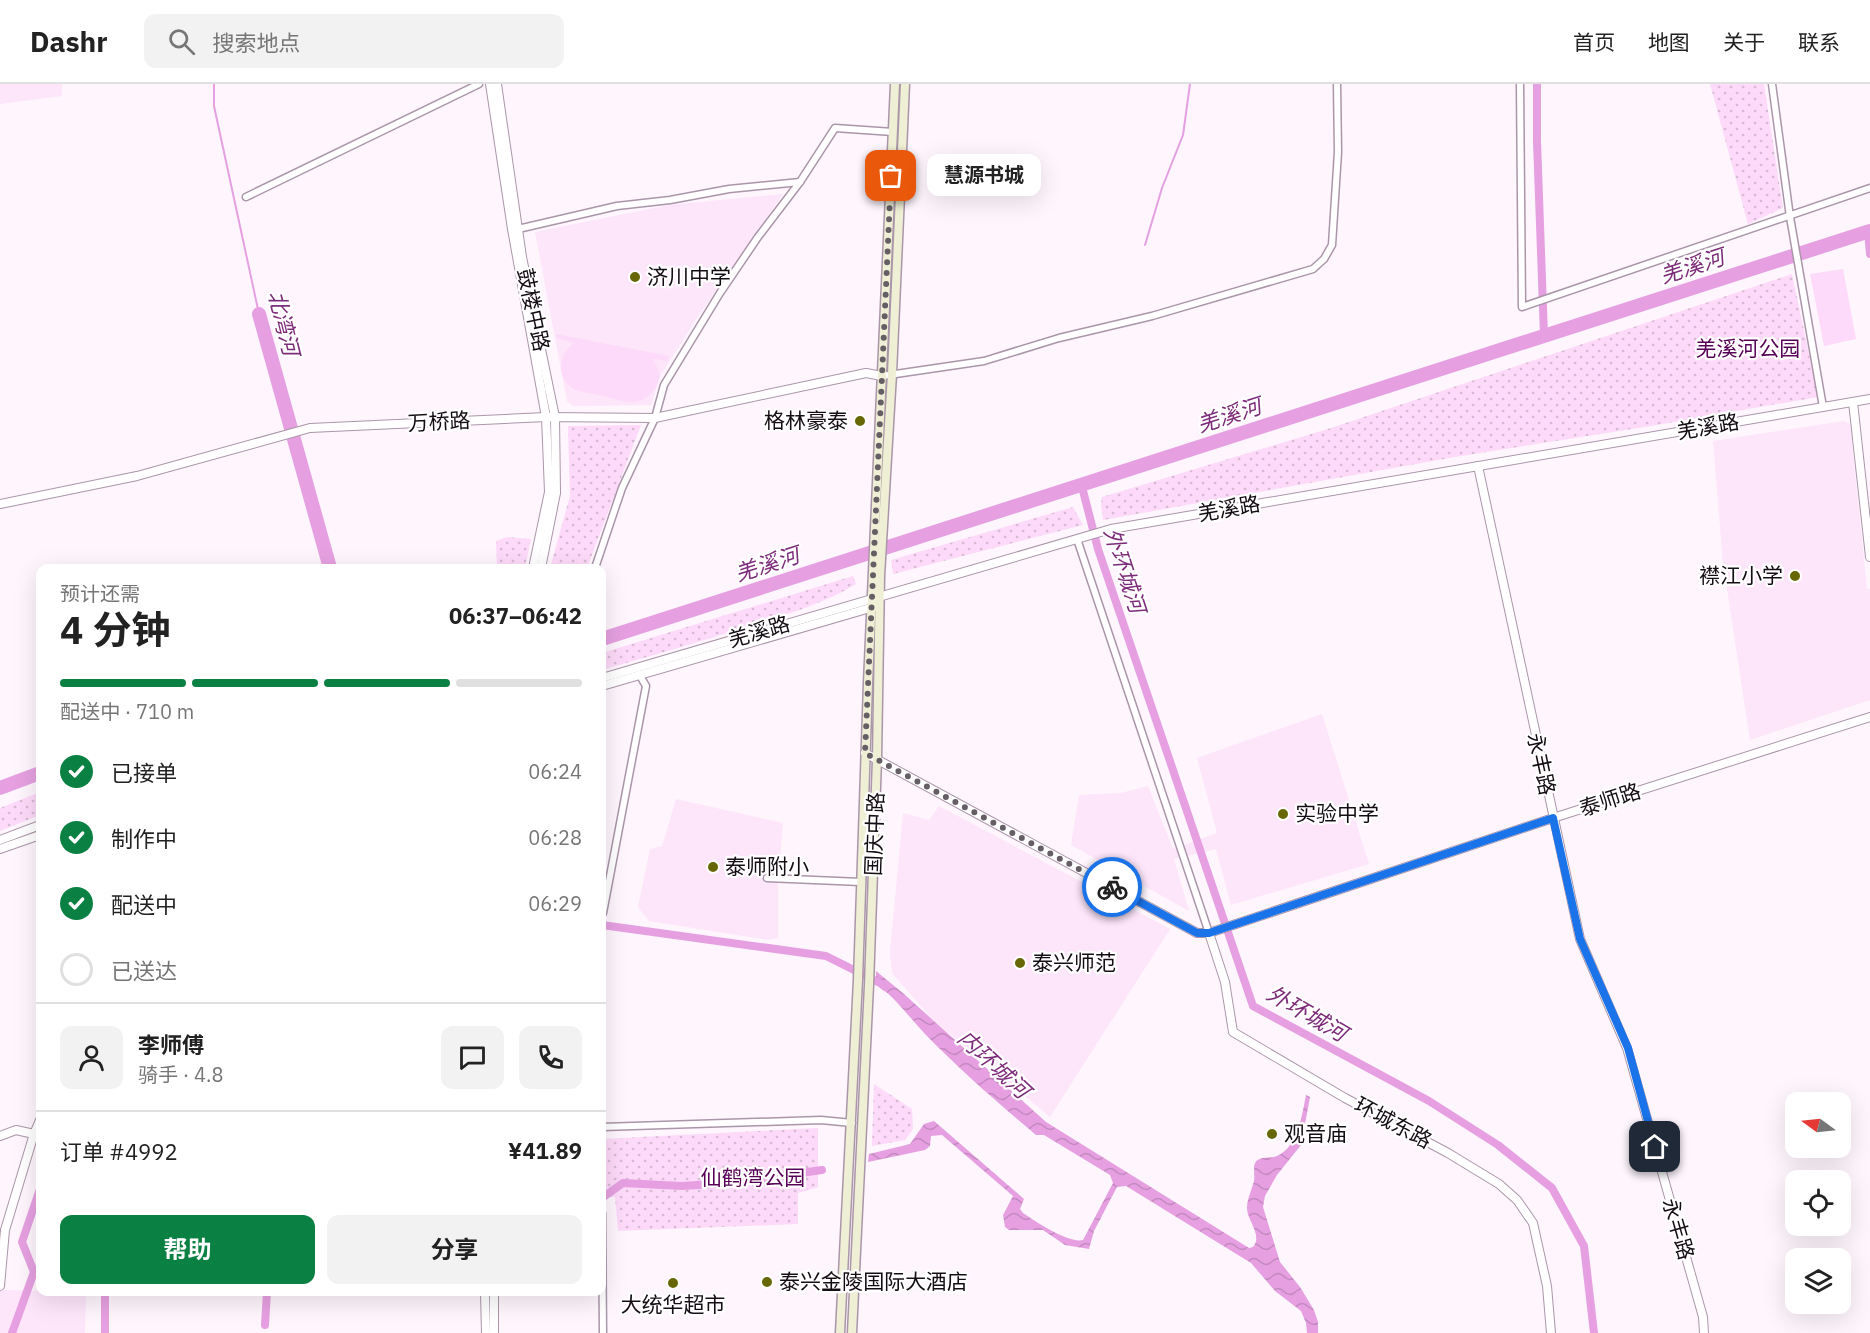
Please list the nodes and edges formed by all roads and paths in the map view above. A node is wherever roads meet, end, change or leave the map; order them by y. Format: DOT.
graph roads {
  1 [pos="479,84"];
  2 [pos="490,84"];
  3 [pos="497,84"];
  4 [pos="895,84"];
  5 [pos="905,84"];
  6 [pos="1337,84"];
  7 [pos="1520,84"];
  8 [pos="1772,84"];
  9 [pos="893,132"];
  10 [pos="800,182"];
  11 [pos="1870,188"];
  12 [pos="246,197"];
  13 [pos="1790,217"];
  14 [pos="518,229"];
  15 [pos="892,374"];
  16 [pos="882,376"];
  17 [pos="1870,399"];
  18 [pos="1857,401"];
  19 [pos="1823,407"];
  20 [pos="551,417"];
  21 [pos="655,418"];
  22 [pos="1478,466"];
  23 [pos="0,504"];
  24 [pos="879,510"];
  25 [pos="544,536"];
  26 [pos="1077,539"];
  27 [pos="1870,557"];
  28 [pos="534,564"];
  29 [pos="541,564"];
  30 [pos="596,564"];
  31 [pos="875,602"];
  32 [pos="638,671"];
  33 [pos="606,677"];
  34 [pos="606,684"];
  35 [pos="1870,717"];
  36 [pos="865,753"];
  37 [pos="877,759"];
  38 [pos="1553,818"];
  39 [pos="36,826"];
  40 [pos="36,836"];
  41 [pos="0,840"];
  42 [pos="0,849"];
  43 [pos="767,878"];
  44 [pos="861,882"];
  45 [pos="606,897"];
  46 [pos="1213,932"];
  47 [pos="852,1123"];
  48 [pos="606,1127"];
  49 [pos="36,1129"];
  50 [pos="34,1134"];
  51 [pos="0,1136"];
  52 [pos="0,1286"];
  53 [pos="486,1296"];
  54 [pos="494,1296"];
  55 [pos="603,1296"];
  56 [pos="486,1333"];
  57 [pos="494,1333"];
  58 [pos="603,1333"];
  59 [pos="840,1333"];
  60 [pos="852,1333"];
  61 [pos="1551,1333"];
  62 [pos="1704,1333"];
  1 -- 12 [label="street"];
  2 -- 20 [label="street"];
  3 -- 14 [label="street, 鼓楼中路"];
  4 -- 9 [label="main road"];
  5 -- 15 [label="main road"];
  6 -- 15 [label="street"];
  7 -- 13 [label="street"];
  8 -- 13 [label="street"];
  9 -- 10 [label="street"];
  9 -- 16 [label="main road"];
  10 -- 14 [label="street"];
  10 -- 21 [label="street"];
  11 -- 13 [label="street"];
  13 -- 19 [label="street"];
  14 -- 20 [label="street, 鼓楼中路"];
  15 -- 16 [label="street"];
  15 -- 24 [label="main road"];
  16 -- 21 [label="street, 万桥路"];
  16 -- 24 [label="main road"];
  17 -- 18 [label="street, 羌溪路"];
  18 -- 19 [label="street, 羌溪路"];
  18 -- 27 [label="street"];
  19 -- 22 [label="street, 羌溪路"];
  20 -- 21 [label="street, 万桥路"];
  20 -- 23 [label="street, 万桥路"];
  20 -- 25 [label="street, 鼓楼中路"];
  21 -- 30 [label="street"];
  22 -- 26 [label="street, 羌溪路"];
  22 -- 38 [label="street, 永丰路"];
  24 -- 31 [label="main road, 国庆中路"];
  25 -- 28 [label="street"];
  25 -- 29 [label="street"];
  26 -- 31 [label="street, 羌溪路"];
  26 -- 46 [label="street"];
  31 -- 32 [label="street, 羌溪路"];
  31 -- 36 [label="main road, 国庆中路"];
  31 -- 37 [label="main road, 国庆中路"];
  32 -- 33 [label="street, 羌溪路"];
  32 -- 34 [label="street, 羌溪路"];
  32 -- 45 [label="street"];
  35 -- 38 [label="street, 泰师路"];
  36 -- 37 [label="street"];
  36 -- 44 [label="main road, 国庆中路"];
  37 -- 46 [label="street"];
  37 -- 60 [label="main road, 国庆中路"];
  38 -- 46 [label="street, 泰师路"];
  38 -- 62 [label="street, 永丰路"];
  39 -- 41 [label="street"];
  40 -- 42 [label="street"];
  43 -- 44 [label="street"];
  44 -- 47 [label="main road, 国庆中路"];
  46 -- 61 [label="street, 环城东路"];
  47 -- 48 [label="street"];
  47 -- 59 [label="main road, 国庆中路"];
  49 -- 50 [label="street"];
  50 -- 51 [label="street"];
  50 -- 52 [label="street"];
  53 -- 56 [label="street"];
  54 -- 57 [label="street"];
  55 -- 58 [label="street"];
}
